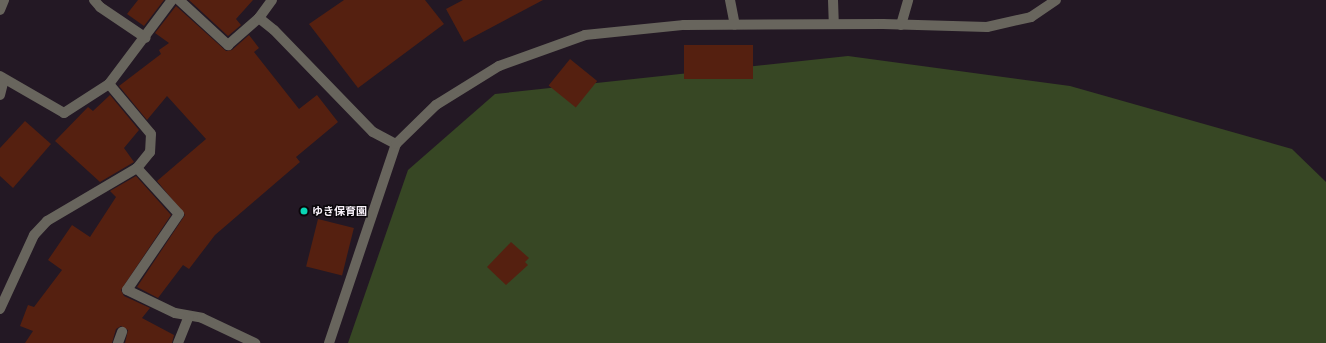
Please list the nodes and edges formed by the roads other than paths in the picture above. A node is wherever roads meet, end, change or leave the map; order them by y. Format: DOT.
graph roads {
  1 [pos="4,0"];
  2 [pos="94,0"];
  3 [pos="172,0"];
  4 [pos="179,0"];
  5 [pos="272,0"];
  6 [pos="730,0"];
  7 [pos="834,0"];
  8 [pos="908,0"];
  9 [pos="1056,0"];
  10 [pos="0,10"];
  11 [pos="259,18"];
  12 [pos="834,24"];
  13 [pos="901,24"];
  14 [pos="735,25"];
  15 [pos="146,38"];
  16 [pos="2,77"];
  17 [pos="110,84"];
  18 [pos="0,95"];
  19 [pos="396,144"];
  20 [pos="137,168"];
  21 [pos="0,309"];
  22 [pos="189,316"];
  23 [pos="122,332"];
  24 [pos="118,343"];
  25 [pos="178,343"];
  26 [pos="255,343"];
  27 [pos="329,343"];
  1 -- 10 [label="street"];
  2 -- 15 [label="street"];
  3 -- 15 [label="street"];
  4 -- 11 [label="street"];
  5 -- 11 [label="street"];
  6 -- 14 [label="street"];
  7 -- 12 [label="street"];
  8 -- 13 [label="street"];
  9 -- 13 [label="street"];
  11 -- 19 [label="street"];
  12 -- 13 [label="street"];
  12 -- 14 [label="street"];
  14 -- 19 [label="street"];
  15 -- 17 [label="street"];
  16 -- 17 [label="street"];
  16 -- 18 [label="street"];
  17 -- 20 [label="street"];
  19 -- 27 [label="street"];
  20 -- 21 [label="street"];
  20 -- 22 [label="street"];
  22 -- 25 [label="street"];
  22 -- 26 [label="street"];
  23 -- 24 [label="street"];
}
